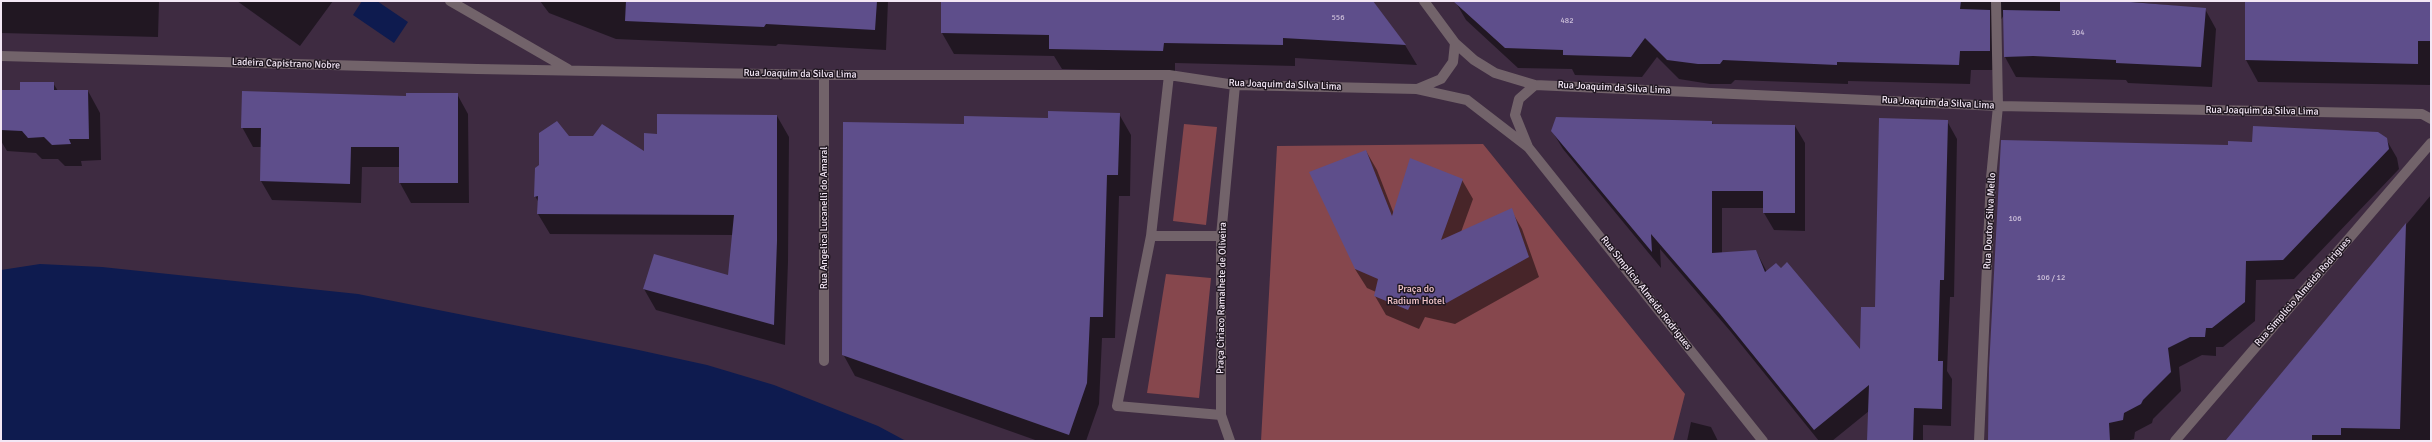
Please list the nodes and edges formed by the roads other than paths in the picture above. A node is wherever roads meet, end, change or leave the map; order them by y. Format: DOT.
graph roads {
  1 [pos="450,1"];
  2 [pos="1424,1"];
  3 [pos="1996,1"];
  4 [pos="1455,43"];
  5 [pos="1,56"];
  6 [pos="570,70"];
  7 [pos="824,75"];
  8 [pos="1169,75"];
  9 [pos="1235,85"];
  10 [pos="1535,85"];
  11 [pos="1417,89"];
  12 [pos="1998,106"];
  13 [pos="2428,115"];
  14 [pos="2431,143"];
  15 [pos="1528,147"];
  16 [pos="1151,236"];
  17 [pos="1221,236"];
  18 [pos="824,361"];
  19 [pos="1221,415"];
  20 [pos="1230,441"];
  21 [pos="1763,441"];
  22 [pos="1979,441"];
  23 [pos="2175,441"];
  1 -- 6 [label="street, Rua Joaquim da Silva Lima"];
  2 -- 4 [label="street, Rua Joaquim da Silva Lima"];
  3 -- 12 [label="street, Rua Doutor Silva Mello"];
  4 -- 10 [label="street, Rua Joaquim da Silva Lima"];
  4 -- 11 [label="street"];
  5 -- 6 [label="street, Ladeira Capistrano Nobre"];
  6 -- 7 [label="street, Rua Joaquim da Silva Lima"];
  7 -- 8 [label="street, Rua Joaquim da Silva Lima"];
  7 -- 18 [label="street, Rua Angelica Lucanelli do Amaral"];
  8 -- 9 [label="street, Rua Joaquim da Silva Lima"];
  8 -- 16 [label="street"];
  9 -- 11 [label="street, Rua Joaquim da Silva Lima"];
  9 -- 17 [label="street, Praça Ciriaco Ramalhete de Oliveira"];
  10 -- 12 [label="street, Rua Joaquim da Silva Lima"];
  10 -- 15 [label="street"];
  11 -- 15 [label="street, Rua Joaquim da Silva Lima"];
  12 -- 13 [label="street, Rua Joaquim da Silva Lima"];
  12 -- 22 [label="street, Rua Doutor Silva Mello"];
  14 -- 23 [label="street, Rua Simplício Almeida Rodrigues"];
  15 -- 21 [label="street, Rua Simplício Almeida Rodrigues"];
  16 -- 17 [label="street"];
  16 -- 19 [label="street"];
  17 -- 19 [label="street, Praça Ciriaco Ramalhete de Oliveira"];
  19 -- 20 [label="street, Praça Ciriaco Ramalhete de Oliveira"];
}
